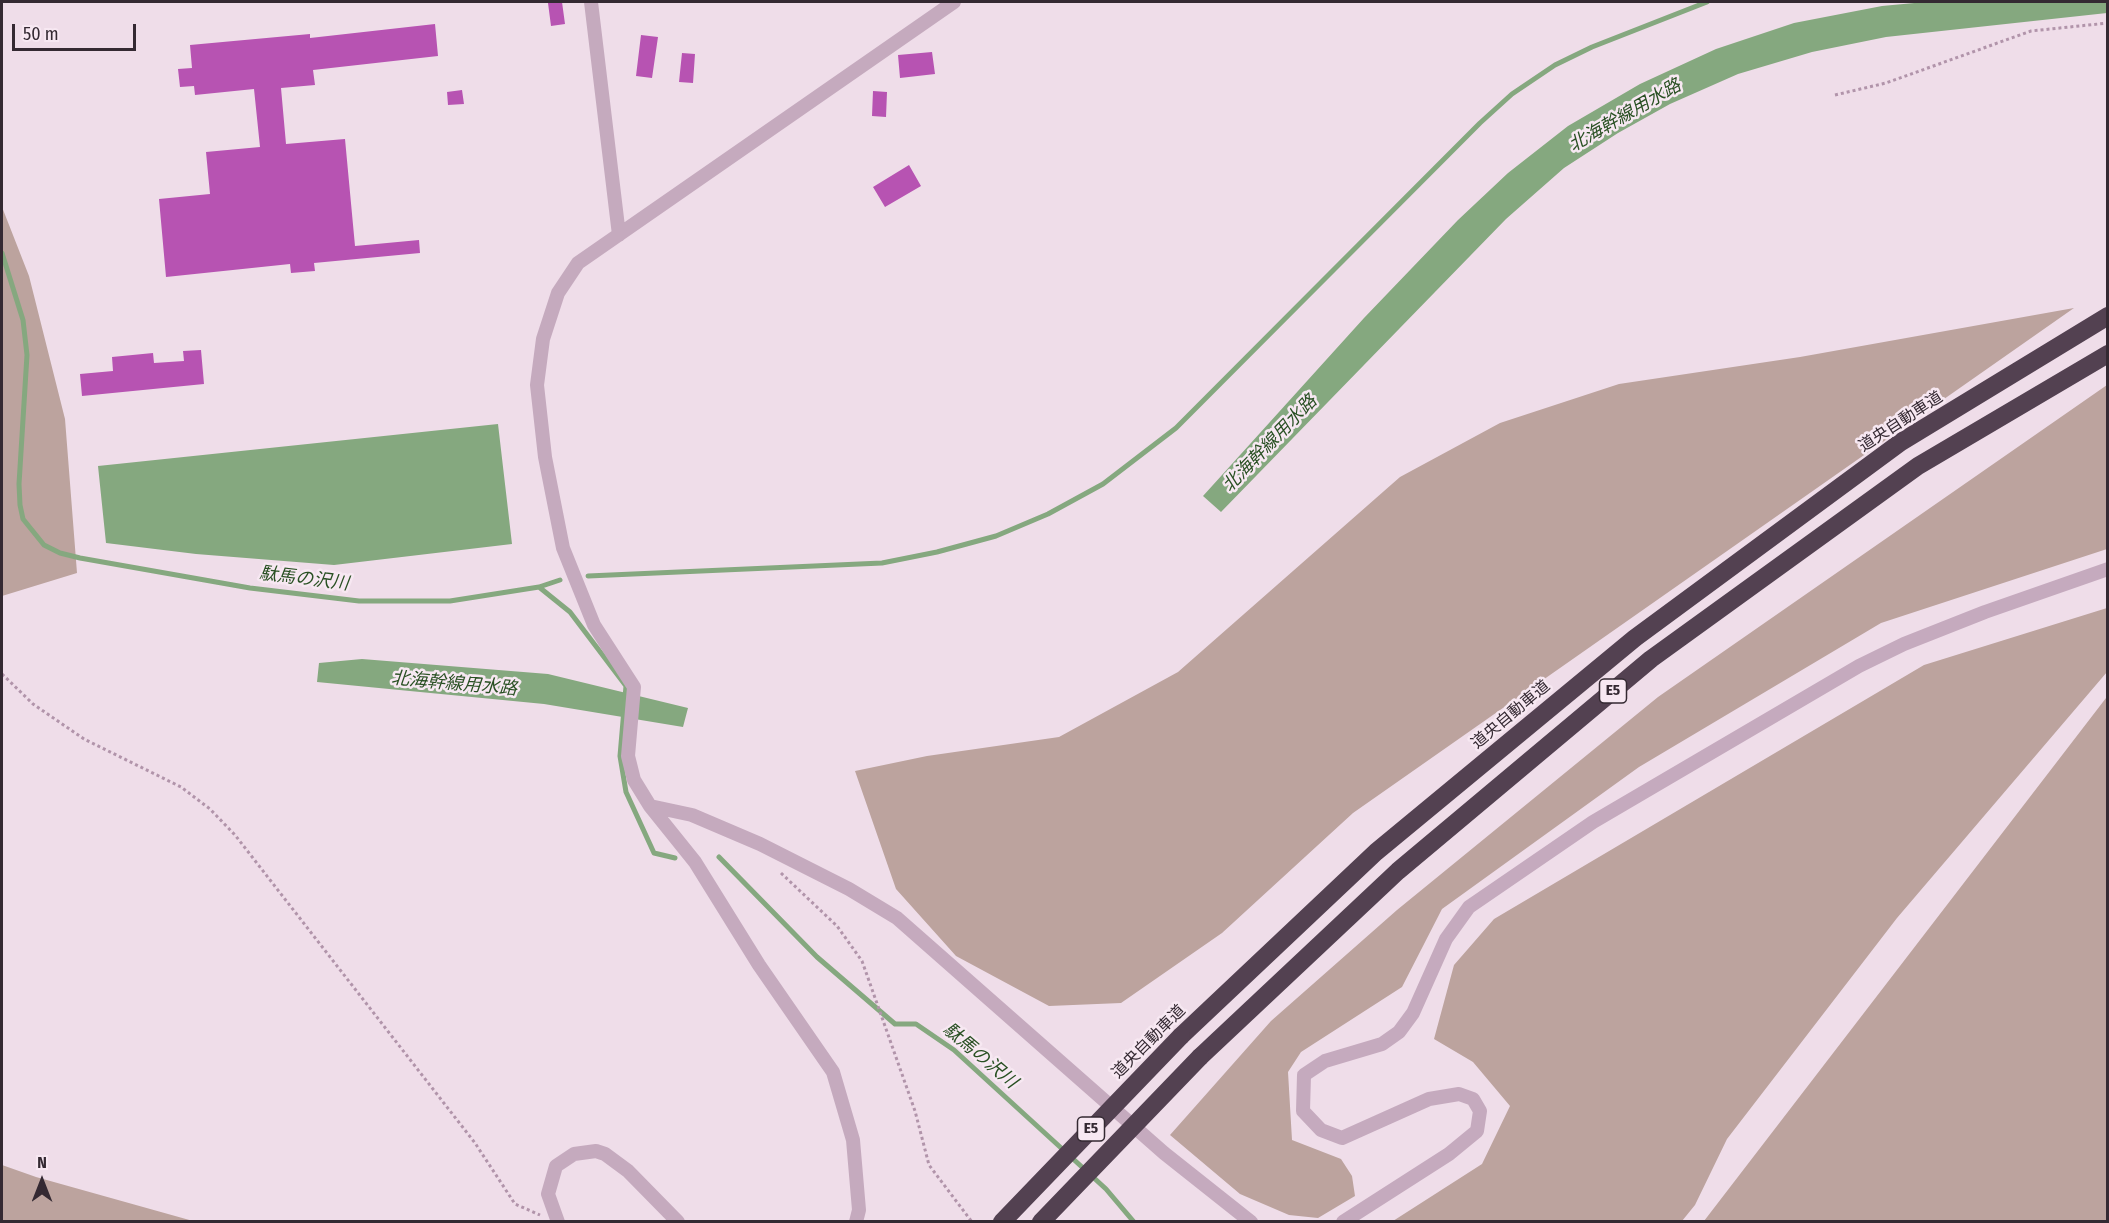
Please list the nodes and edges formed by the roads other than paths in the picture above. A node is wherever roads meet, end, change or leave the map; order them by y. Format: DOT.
graph roads {
  1 [pos="591,2"];
  2 [pos="954,2"];
  3 [pos="619,235"];
  4 [pos="2108,316"];
  5 [pos="2108,354"];
  6 [pos="2108,569"];
  7 [pos="650,806"];
  8 [pos="552,1219"];
  9 [pos="678,1221"];
  10 [pos="856,1221"];
  11 [pos="1002,1221"];
  12 [pos="1041,1221"];
  13 [pos="1251,1221"];
  14 [pos="1343,1221"];
  1 -- 3 [label="street"];
  2 -- 3 [label="street"];
  3 -- 7 [label="street"];
  4 -- 11 [label="highway, 道央自動車道 / E5, bridge"];
  5 -- 12 [label="highway, E5, bridge"];
  6 -- 14 [label="street"];
  7 -- 10 [label="street"];
  7 -- 13 [label="street"];
  8 -- 9 [label="street"];
}
